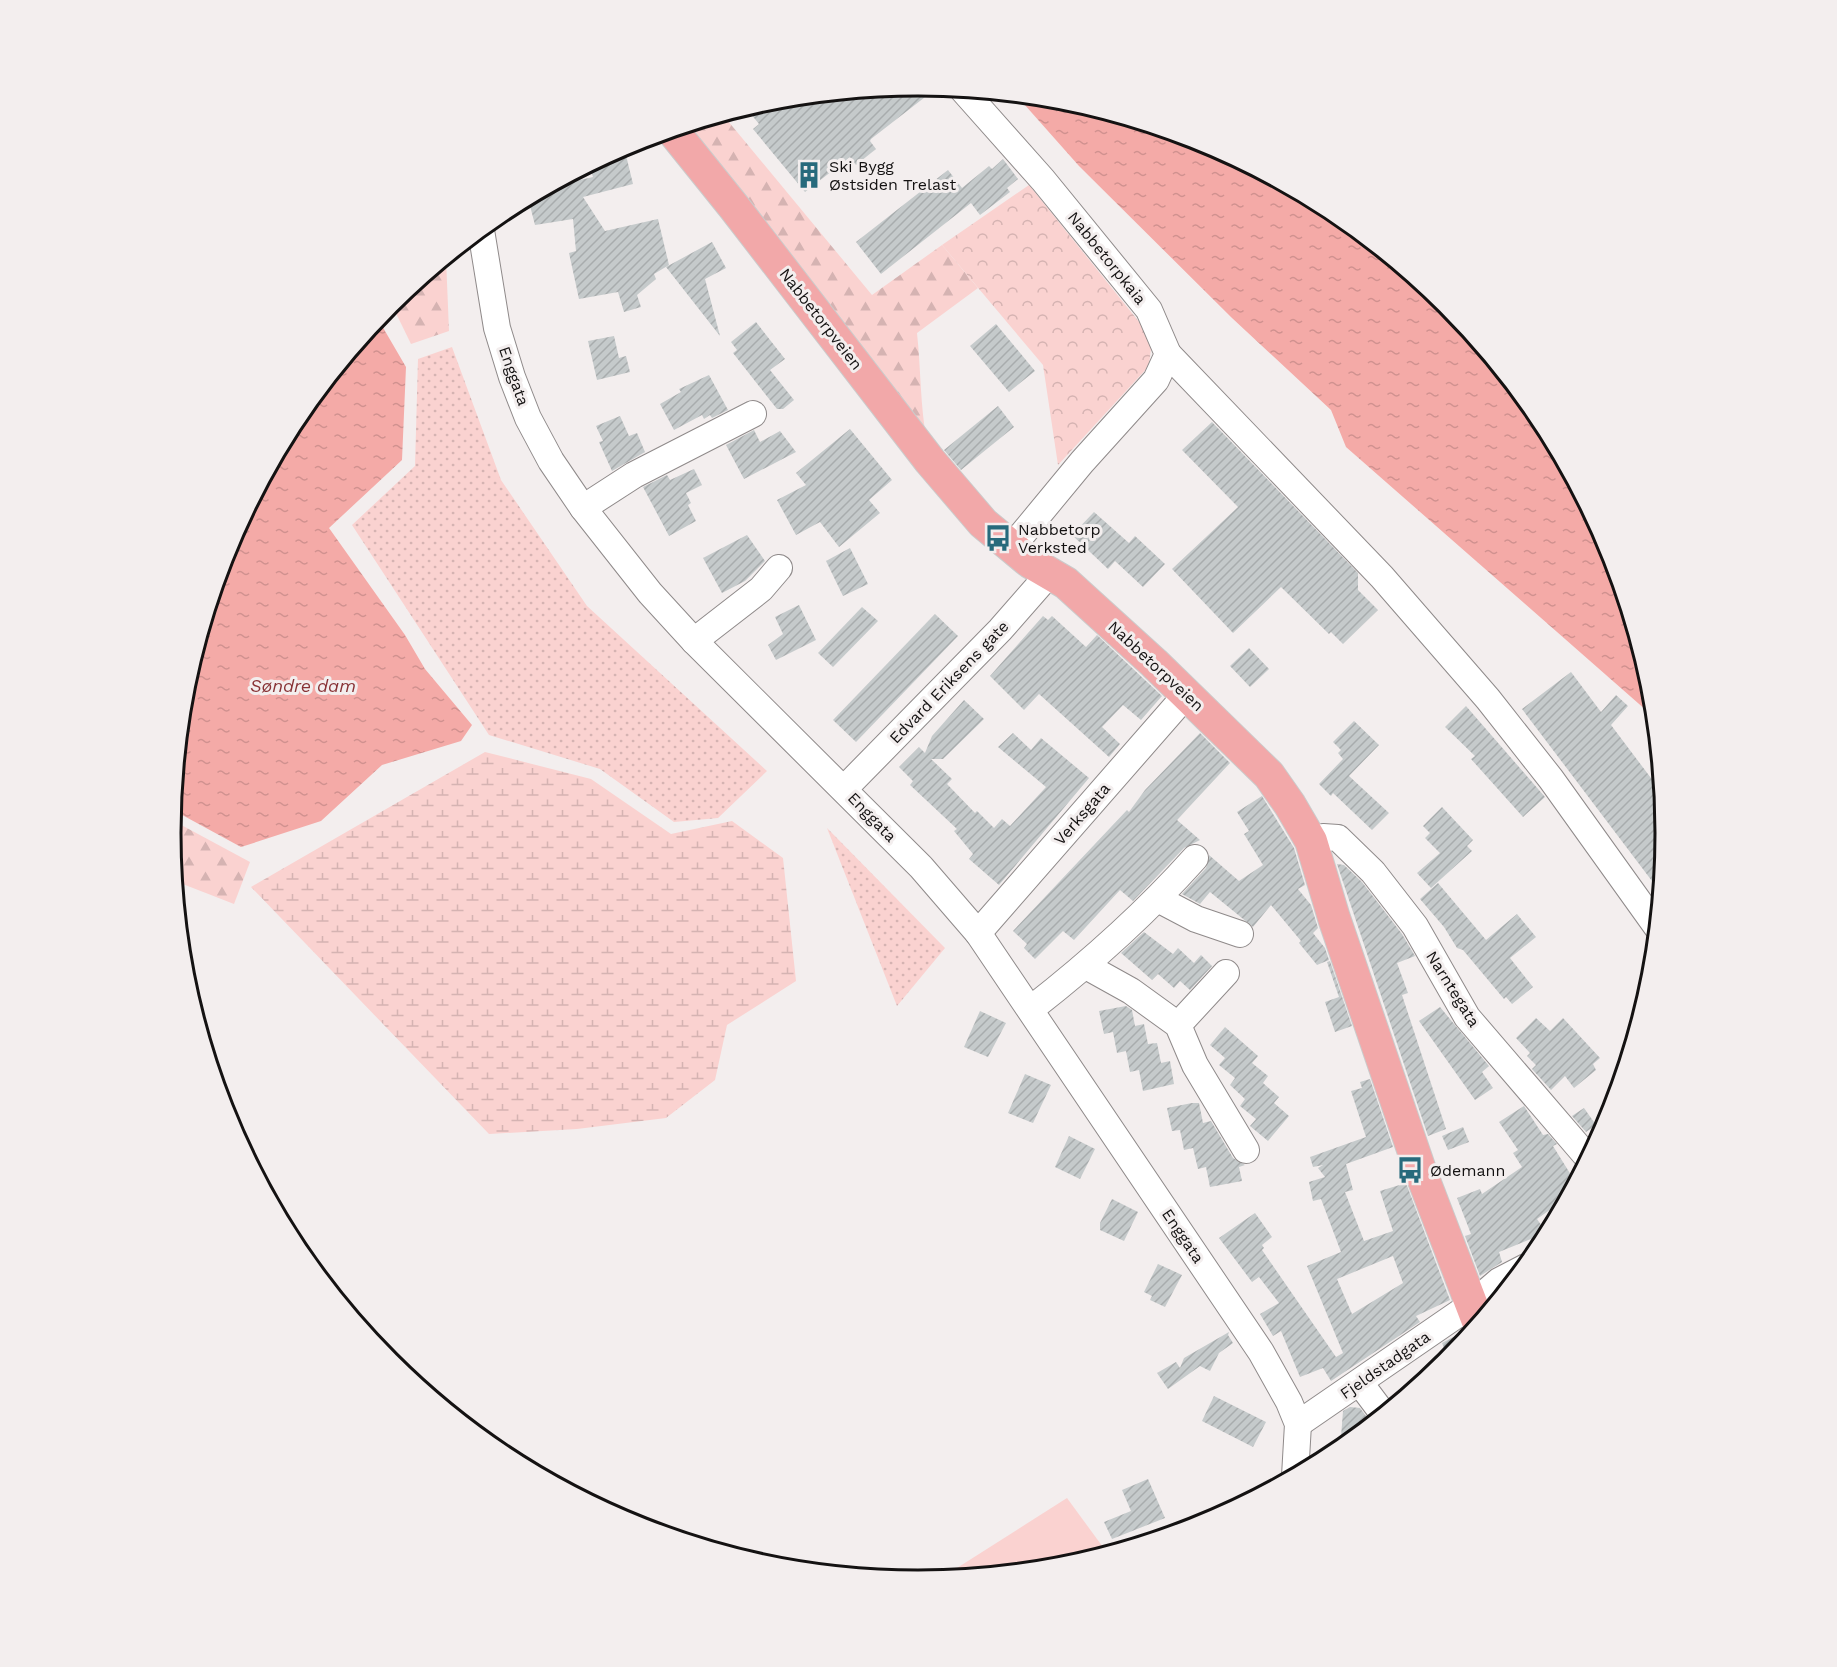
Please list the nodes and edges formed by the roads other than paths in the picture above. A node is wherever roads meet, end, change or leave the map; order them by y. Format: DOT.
graph roads {
  1 [pos="970,98"];
  2 [pos="677,136"];
  3 [pos="482,239"];
  4 [pos="1168,354"];
  5 [pos="753,414"];
  6 [pos="583,508"];
  7 [pos="1011,548"];
  8 [pos="779,568"];
  9 [pos="1050,573"];
  10 [pos="694,641"];
  11 [pos="1186,695"];
  12 [pos="844,789"];
  13 [pos="1311,841"];
  14 [pos="1195,858"];
  15 [pos="1158,899"];
  16 [pos="1651,919"];
  17 [pos="978,933"];
  18 [pos="1240,933"];
  19 [pos="1086,966"];
  20 [pos="1226,973"];
  21 [pos="1030,1009"];
  22 [pos="1178,1025"];
  23 [pos="1246,1150"];
  24 [pos="1583,1152"];
  25 [pos="1508,1276"];
  26 [pos="1475,1314"];
  27 [pos="1360,1383"];
  28 [pos="1379,1409"];
  29 [pos="1298,1424"];
  30 [pos="1296,1467"];
  1 -- 4 [label="street, Nabbetorpkaia"];
  2 -- 7 [label="main road, Nabbetorpveien"];
  3 -- 6 [label="street, Enggata"];
  4 -- 7 [label="street"];
  4 -- 16 [label="street"];
  5 -- 6 [label="street"];
  6 -- 10 [label="street, Enggata"];
  7 -- 9 [label="main road, Nabbetorpveien"];
  8 -- 10 [label="street"];
  9 -- 11 [label="main road, Nabbetorpveien"];
  9 -- 12 [label="street, Edvard Eriksens gate"];
  10 -- 12 [label="street, Enggata"];
  11 -- 13 [label="main road, Nabbetorpveien"];
  11 -- 17 [label="street, Verksgata"];
  12 -- 17 [label="street, Enggata"];
  13 -- 24 [label="street, Narntegata"];
  13 -- 26 [label="main road, Nabbetorpveien"];
  14 -- 15 [label="street"];
  15 -- 18 [label="street"];
  15 -- 19 [label="street"];
  17 -- 21 [label="street, Enggata"];
  19 -- 21 [label="street"];
  19 -- 22 [label="street"];
  20 -- 22 [label="street"];
  21 -- 29 [label="street, Enggata"];
  22 -- 23 [label="street"];
  25 -- 26 [label="street"];
  26 -- 27 [label="street, Fjeldstadgata"];
  27 -- 28 [label="street"];
  27 -- 29 [label="street, Fjeldstadgata"];
  29 -- 30 [label="street, Enggata"];
}
